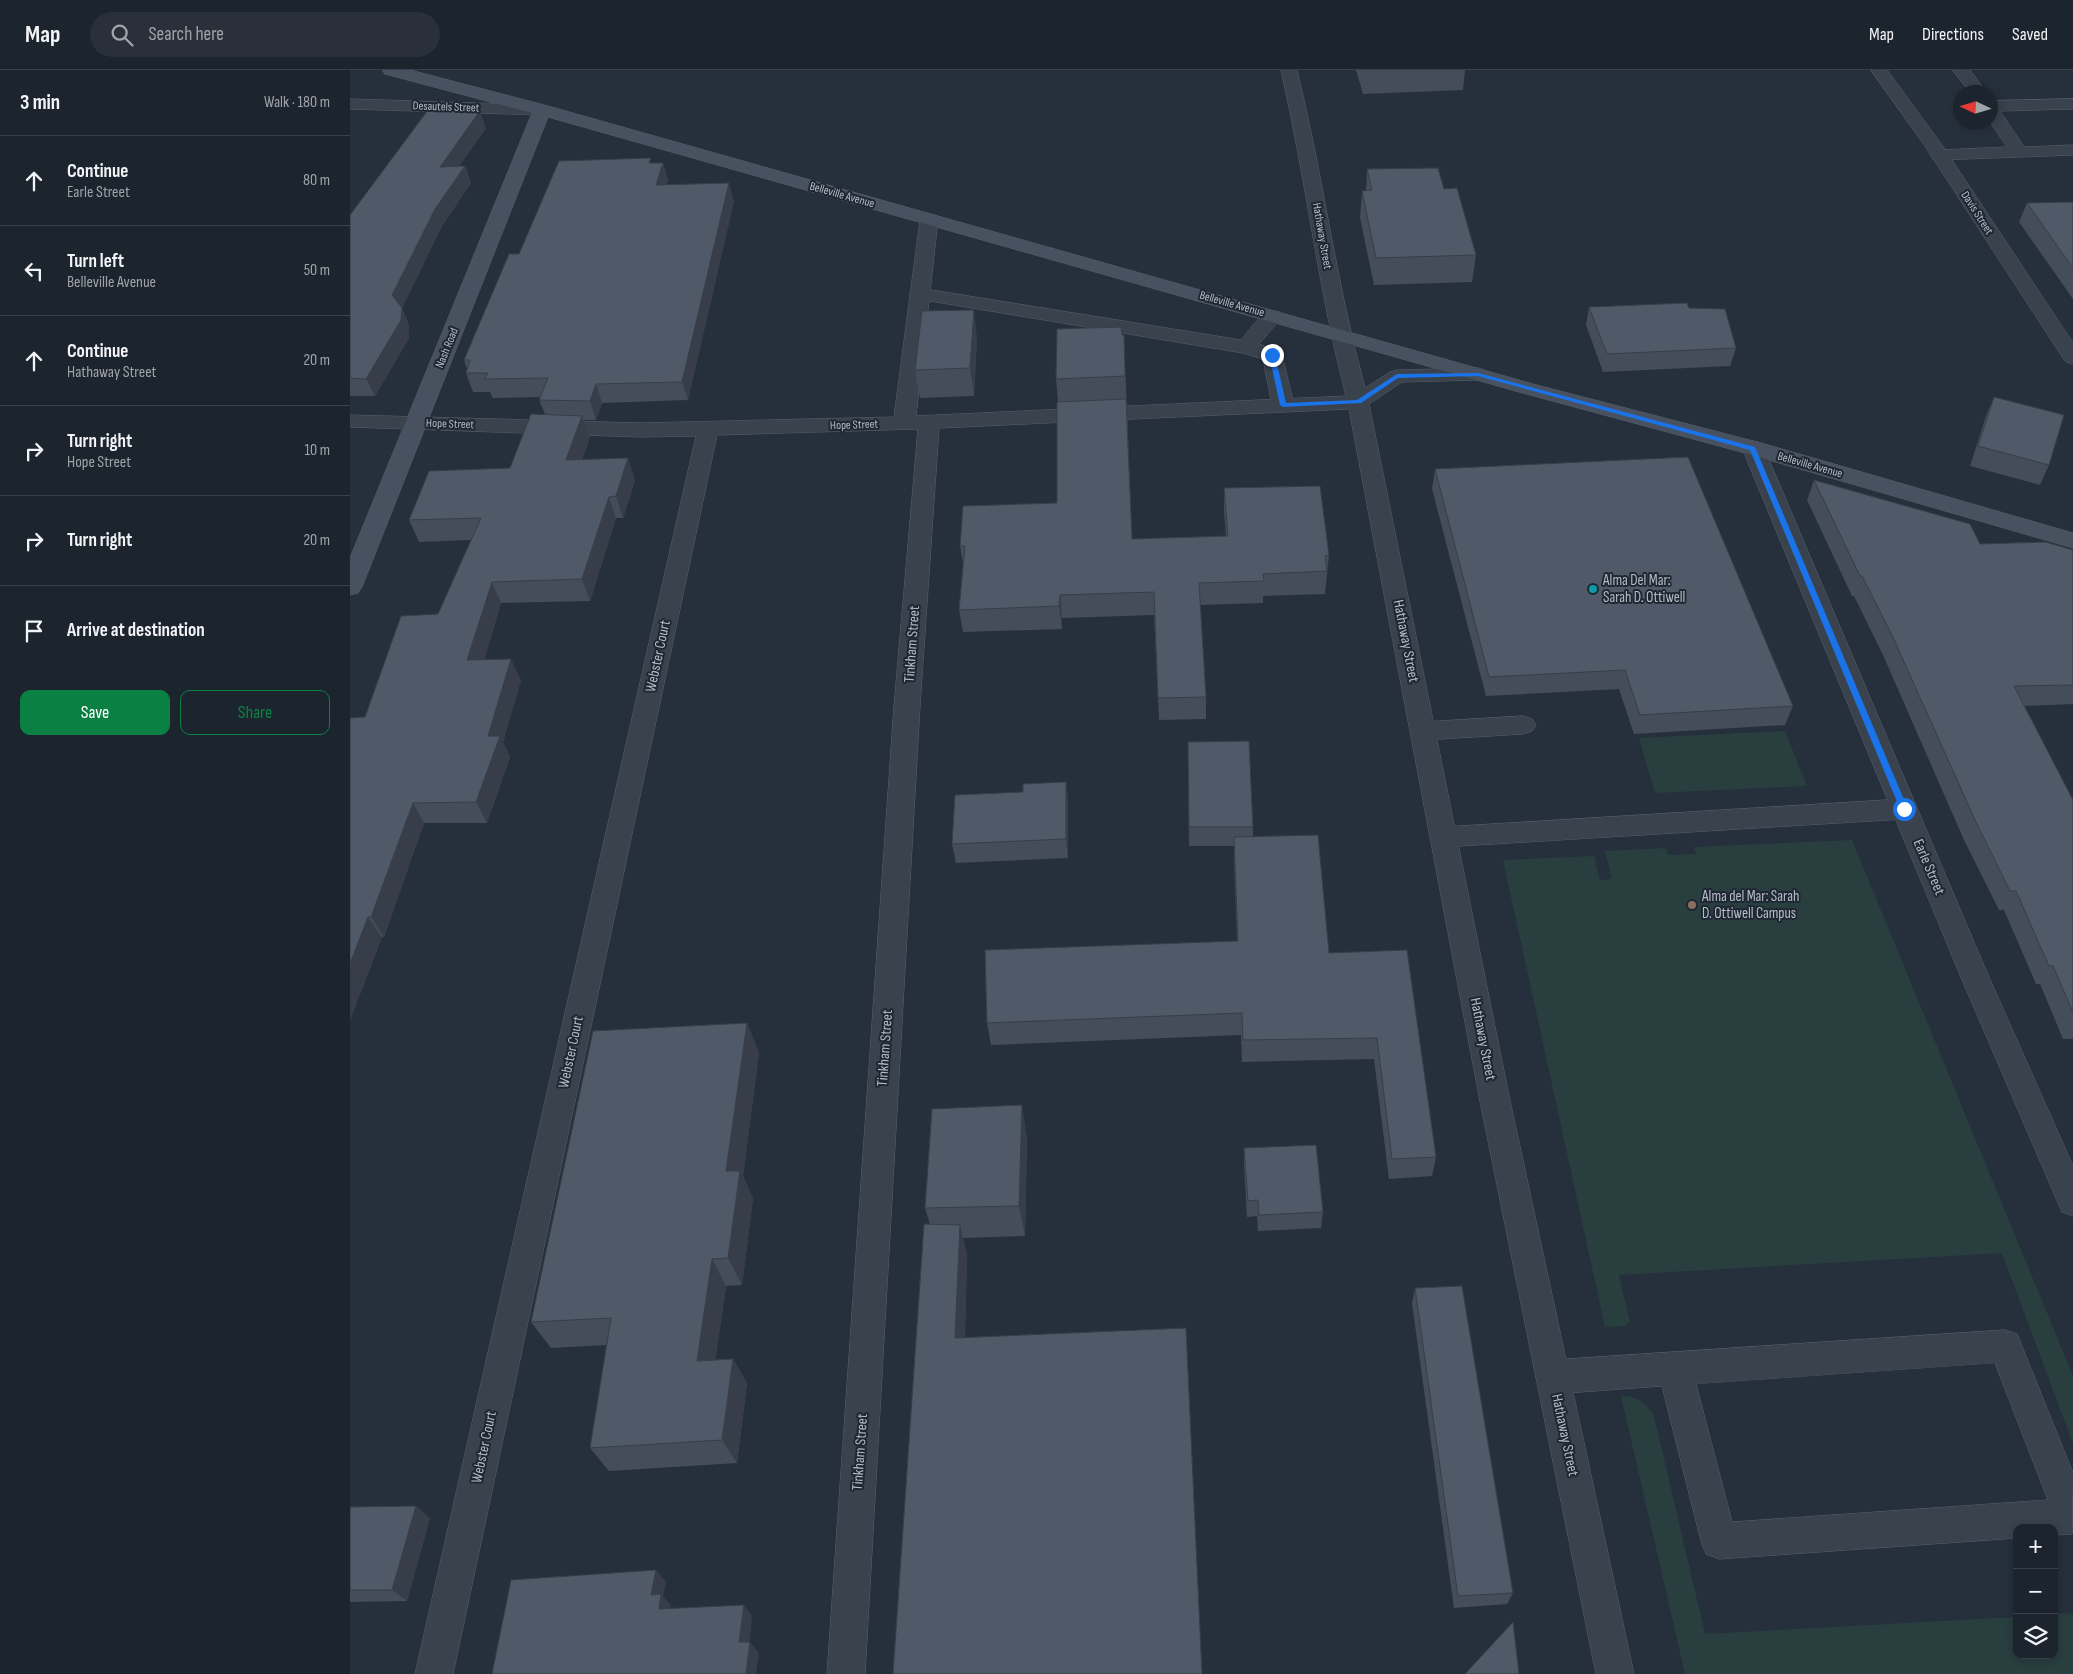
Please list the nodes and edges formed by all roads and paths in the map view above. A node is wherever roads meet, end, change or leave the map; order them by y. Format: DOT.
graph roads {
  1 [pos="391,70"];
  2 [pos="1289,70"];
  3 [pos="1878,70"];
  4 [pos="1961,70"];
  5 [pos="1973,85"];
  6 [pos="350,104"];
  7 [pos="2073,104"];
  8 [pos="1998,107"];
  9 [pos="542,110"];
  10 [pos="1998,119"];
  11 [pos="2073,150"];
  12 [pos="2019,152"];
  13 [pos="1939,155"];
  14 [pos="929,220"];
  15 [pos="919,294"];
  16 [pos="1274,316"];
  17 [pos="1340,334"];
  18 [pos="1246,347"];
  19 [pos="2073,358"];
  20 [pos="1478,374"];
  21 [pos="1358,402"];
  22 [pos="1283,405"];
  23 [pos="350,421"];
  24 [pos="417,422"];
  25 [pos="916,423"];
  26 [pos="708,429"];
  27 [pos="1753,448"];
  28 [pos="2073,541"];
  29 [pos="350,587"];
  30 [pos="1523,725"];
  31 [pos="1424,731"];
  32 [pos="1904,809"];
  33 [pos="1444,837"];
  34 [pos="2073,1202"];
  35 [pos="1674,1367"];
  36 [pos="1553,1377"];
  37 [pos="434,1674"];
  38 [pos="846,1674"];
  39 [pos="1615,1674"];
  1 -- 9 [label="main road, Belleville Avenue"];
  2 -- 17 [label="street, Hathaway Street"];
  3 -- 13 [label="street, Davis Street"];
  4 -- 5 [label="street"];
  6 -- 9 [label="street, Desautels Street"];
  7 -- 8 [label="street"];
  9 -- 14 [label="main road, Belleville Avenue"];
  9 -- 24 [label="main road, Nash Road"];
  10 -- 12 [label="street"];
  11 -- 12 [label="street"];
  12 -- 13 [label="street"];
  13 -- 19 [label="street, Davis Street"];
  14 -- 15 [label="street, Tinkham Street"];
  14 -- 16 [label="main road, Belleville Avenue"];
  15 -- 18 [label="street"];
  15 -- 25 [label="street, Tinkham Street"];
  16 -- 17 [label="main road, Belleville Avenue"];
  16 -- 18 [label="street"];
  17 -- 20 [label="main road, Belleville Avenue"];
  17 -- 21 [label="street, Hathaway Street"];
  18 -- 22 [label="street"];
  20 -- 21 [label="street"];
  20 -- 27 [label="main road, Belleville Avenue"];
  21 -- 22 [label="street, Hope Street"];
  21 -- 31 [label="street, Hathaway Street"];
  22 -- 25 [label="street, Hope Street"];
  23 -- 24 [label="street, Hope Street"];
  24 -- 26 [label="street, Hope Street"];
  24 -- 29 [label="main road, Nash Road"];
  25 -- 26 [label="street, Hope Street"];
  25 -- 38 [label="street, Tinkham Street"];
  26 -- 37 [label="street, Webster Court"];
  27 -- 28 [label="main road, Belleville Avenue"];
  27 -- 32 [label="street, Earle Street"];
  30 -- 31 [label="street"];
  31 -- 33 [label="street, Hathaway Street"];
  32 -- 33 [label="street"];
  32 -- 34 [label="street, Earle Street"];
  33 -- 36 [label="street, Hathaway Street"];
  35 -- 35 [label="street"];
  35 -- 36 [label="street"];
  36 -- 39 [label="street, Hathaway Street"];
}
